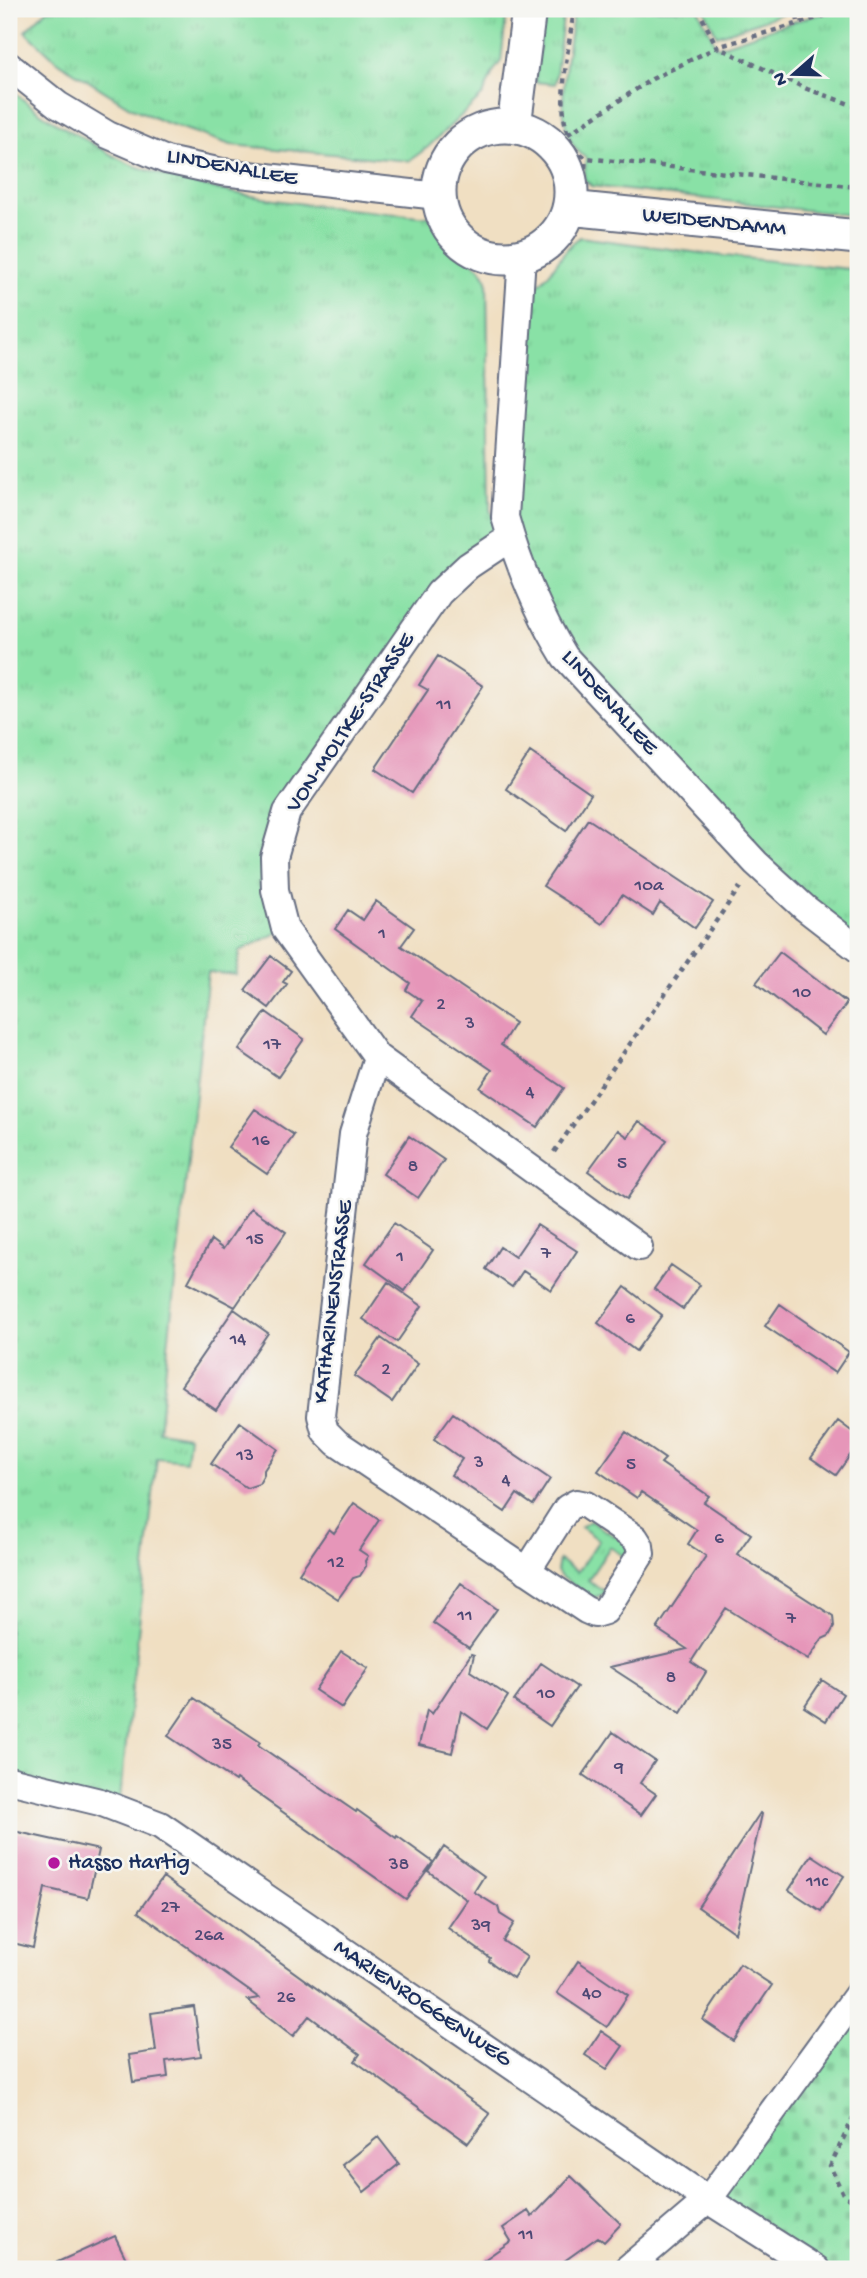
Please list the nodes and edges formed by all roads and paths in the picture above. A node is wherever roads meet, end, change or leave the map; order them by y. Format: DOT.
graph roads {
  1 [pos="528,9"];
  2 [pos="574,9"];
  3 [pos="698,9"];
  4 [pos="795,9"];
  5 [pos="848,9"];
  6 [pos="798,21"];
  7 [pos="717,47"];
  8 [pos="9,65"];
  9 [pos="858,107"];
  10 [pos="514,126"];
  11 [pos="568,134"];
  12 [pos="858,187"];
  13 [pos="438,196"];
  14 [pos="569,208"];
  15 [pos="858,237"];
  16 [pos="522,256"];
  17 [pos="513,545"];
  18 [pos="756,863"];
  19 [pos="858,949"];
  20 [pos="377,1056"];
  21 [pos="539,1173"];
  22 [pos="639,1247"];
  23 [pos="527,1571"];
  24 [pos="9,1780"];
  25 [pos="858,1994"];
  26 [pos="858,2108"];
  27 [pos="708,2200"];
  28 [pos="858,2205"];
  29 [pos="627,2269"];
  30 [pos="816,2269"];
  1 -- 10 [label="street"];
  2 -- 11 [label="path"];
  3 -- 7 [label="path"];
  4 -- 6 [label="path"];
  5 -- 6 [label="path"];
  6 -- 7 [label="path"];
  7 -- 9 [label="path"];
  7 -- 11 [label="path"];
  8 -- 13 [label="street, LINDENALLEE"];
  10 -- 13 [label="street"];
  10 -- 14 [label="street"];
  11 -- 12 [label="path"];
  13 -- 16 [label="street"];
  14 -- 15 [label="street, WEIDENDAMM"];
  14 -- 16 [label="street"];
  16 -- 17 [label="street, LINDENALLEE"];
  17 -- 18 [label="street, LINDENALLEE"];
  17 -- 20 [label="street, VON-MOLTKE-STRASSE"];
  18 -- 19 [label="street, LINDENALLEE"];
  18 -- 21 [label="path"];
  20 -- 21 [label="street, VON-MOLTKE-STRASSE"];
  20 -- 23 [label="street, KATHARINENSTRASSE"];
  21 -- 22 [label="street, VON-MOLTKE-STRASSE"];
  24 -- 27 [label="street, MARIENROGGENWEG"];
  25 -- 27 [label="street"];
  26 -- 28 [label="path"];
  27 -- 29 [label="street"];
  27 -- 30 [label="street, MARIENROGGENWEG"];
}
